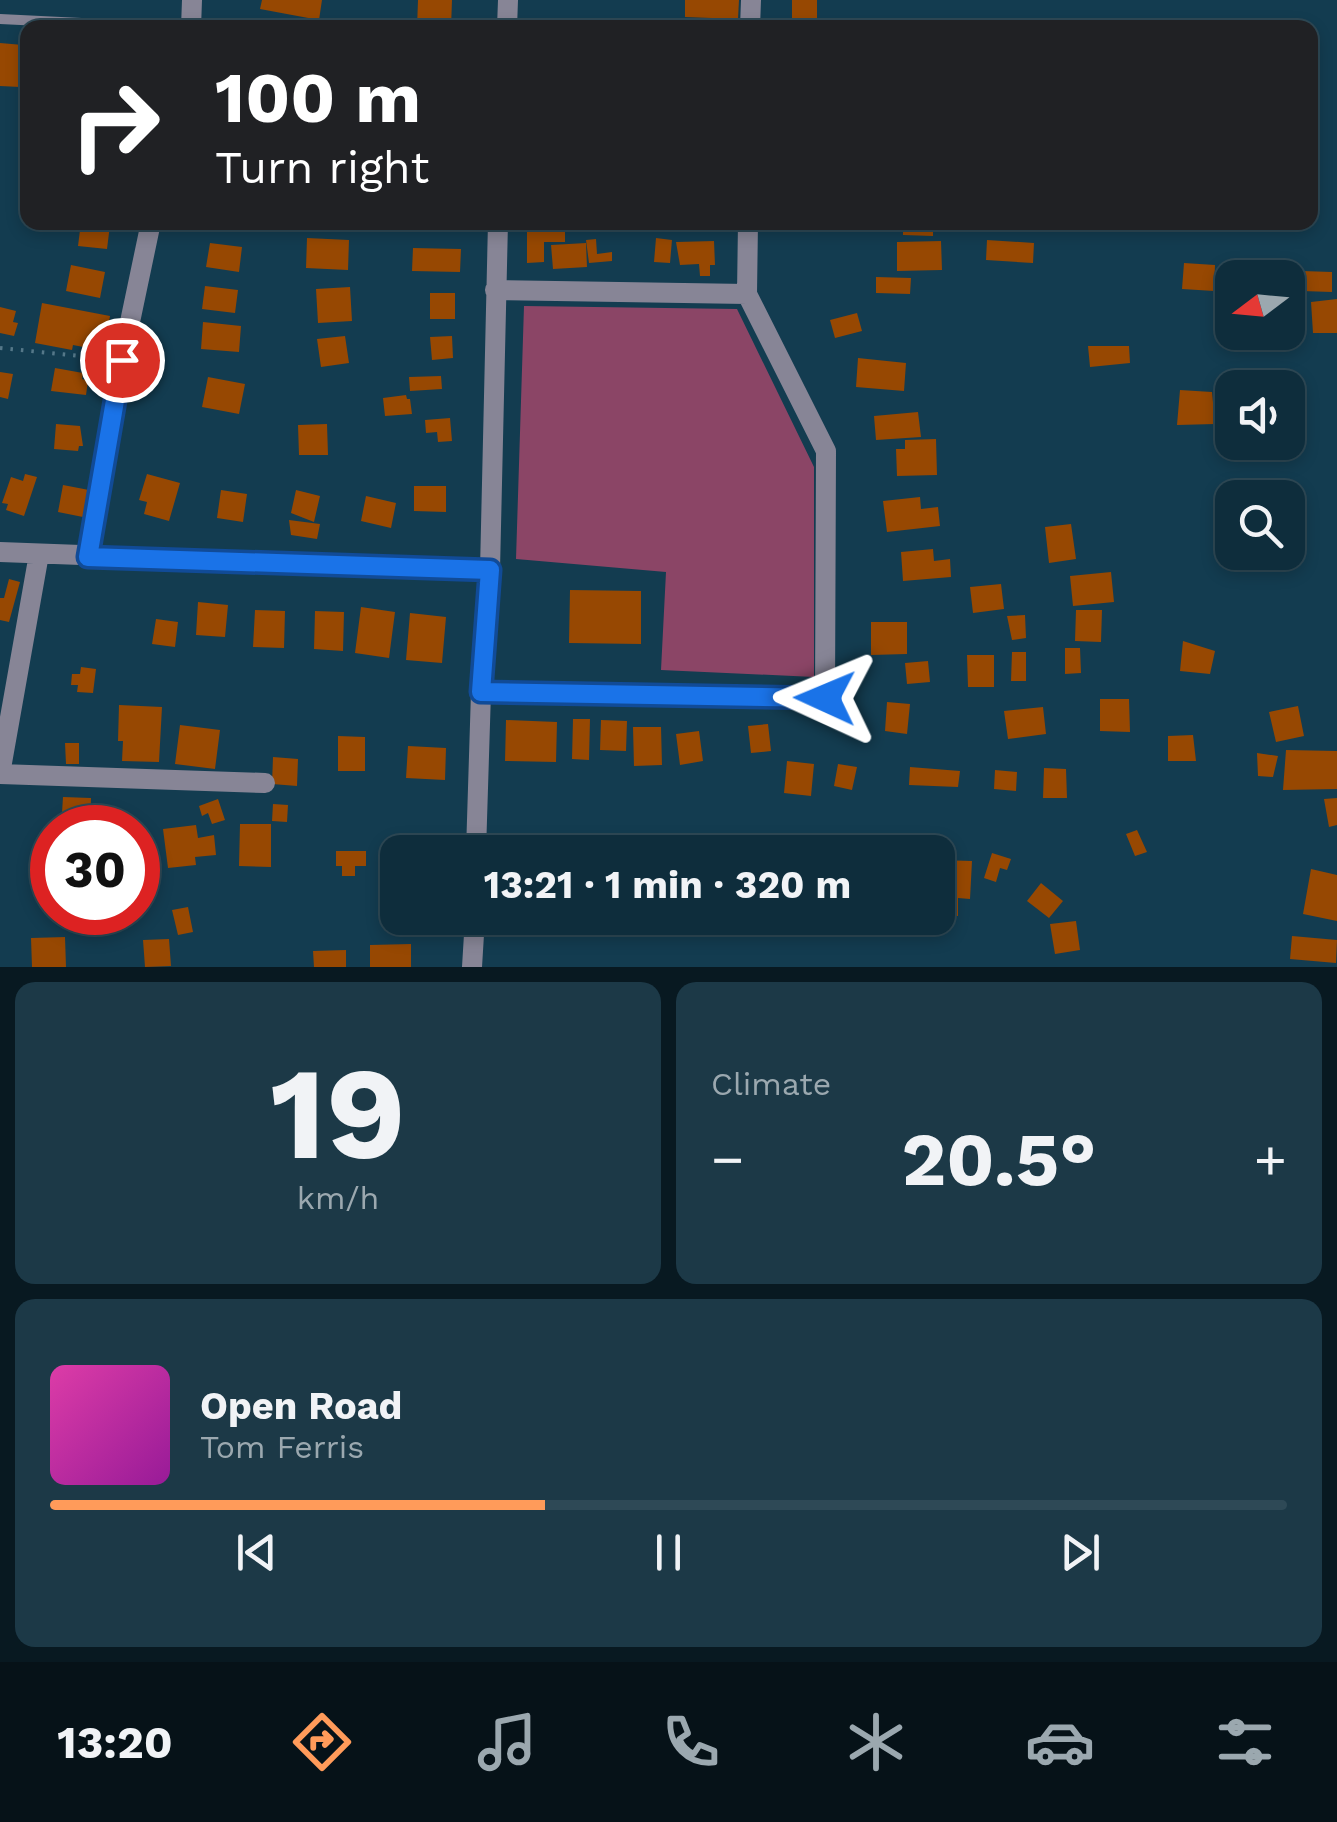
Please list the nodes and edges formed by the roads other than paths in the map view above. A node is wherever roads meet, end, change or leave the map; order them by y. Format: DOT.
graph roads {
  1 [pos="149,230"];
  2 [pos="498,230"];
  3 [pos="748,230"];
  4 [pos="495,290"];
  5 [pos="748,294"];
  6 [pos="0,552"];
  7 [pos="39,554"];
  8 [pos="88,557"];
  9 [pos="490,570"];
  10 [pos="481,692"];
  11 [pos="0,774"];
  12 [pos="265,784"];
  13 [pos="477,835"];
  14 [pos="473,935"];
  15 [pos="472,967"];
  1 -- 8 [label="street"];
  2 -- 4 [label="street"];
  3 -- 5 [label="street"];
  4 -- 5 [label="street"];
  4 -- 9 [label="street"];
  5 -- 10 [label="street"];
  6 -- 7 [label="street"];
  7 -- 8 [label="street"];
  7 -- 11 [label="street"];
  8 -- 9 [label="street"];
  9 -- 10 [label="street"];
  10 -- 13 [label="street"];
  11 -- 12 [label="street"];
  14 -- 15 [label="street"];
}
